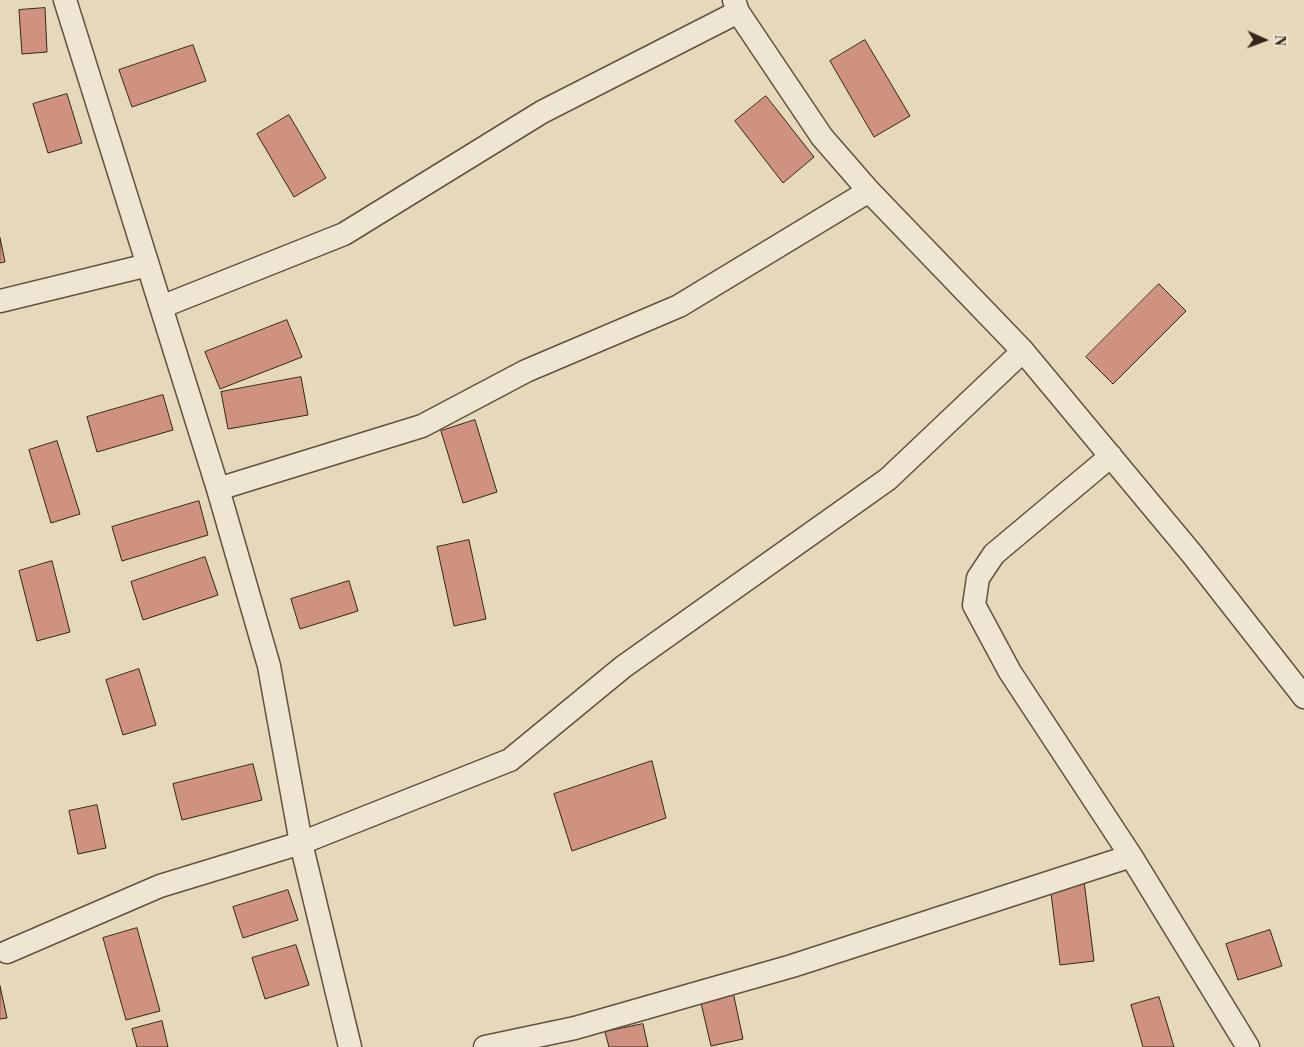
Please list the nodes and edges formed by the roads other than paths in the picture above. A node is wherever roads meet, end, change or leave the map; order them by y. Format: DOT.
graph roads {
  1 [pos="66,0"];
  2 [pos="736,6"];
  3 [pos="869,191"];
  4 [pos="148,265"];
  5 [pos="0,301"];
  6 [pos="161,307"];
  7 [pos="1023,351"];
  8 [pos="1112,456"];
  9 [pos="218,489"];
  10 [pos="1304,697"];
  11 [pos="301,843"];
  12 [pos="1131,856"];
  13 [pos="7,952"];
  14 [pos="350,1047"];
  15 [pos="485,1047"];
  16 [pos="1248,1047"];
  1 -- 4 [label="street"];
  2 -- 3 [label="street"];
  2 -- 6 [label="street"];
  3 -- 7 [label="street"];
  3 -- 9 [label="street"];
  4 -- 5 [label="street"];
  4 -- 6 [label="street"];
  6 -- 9 [label="street"];
  7 -- 8 [label="street"];
  7 -- 11 [label="street"];
  8 -- 10 [label="street"];
  8 -- 12 [label="street"];
  9 -- 11 [label="street"];
  11 -- 13 [label="street"];
  11 -- 14 [label="street"];
  12 -- 15 [label="street"];
  12 -- 16 [label="street"];
}
